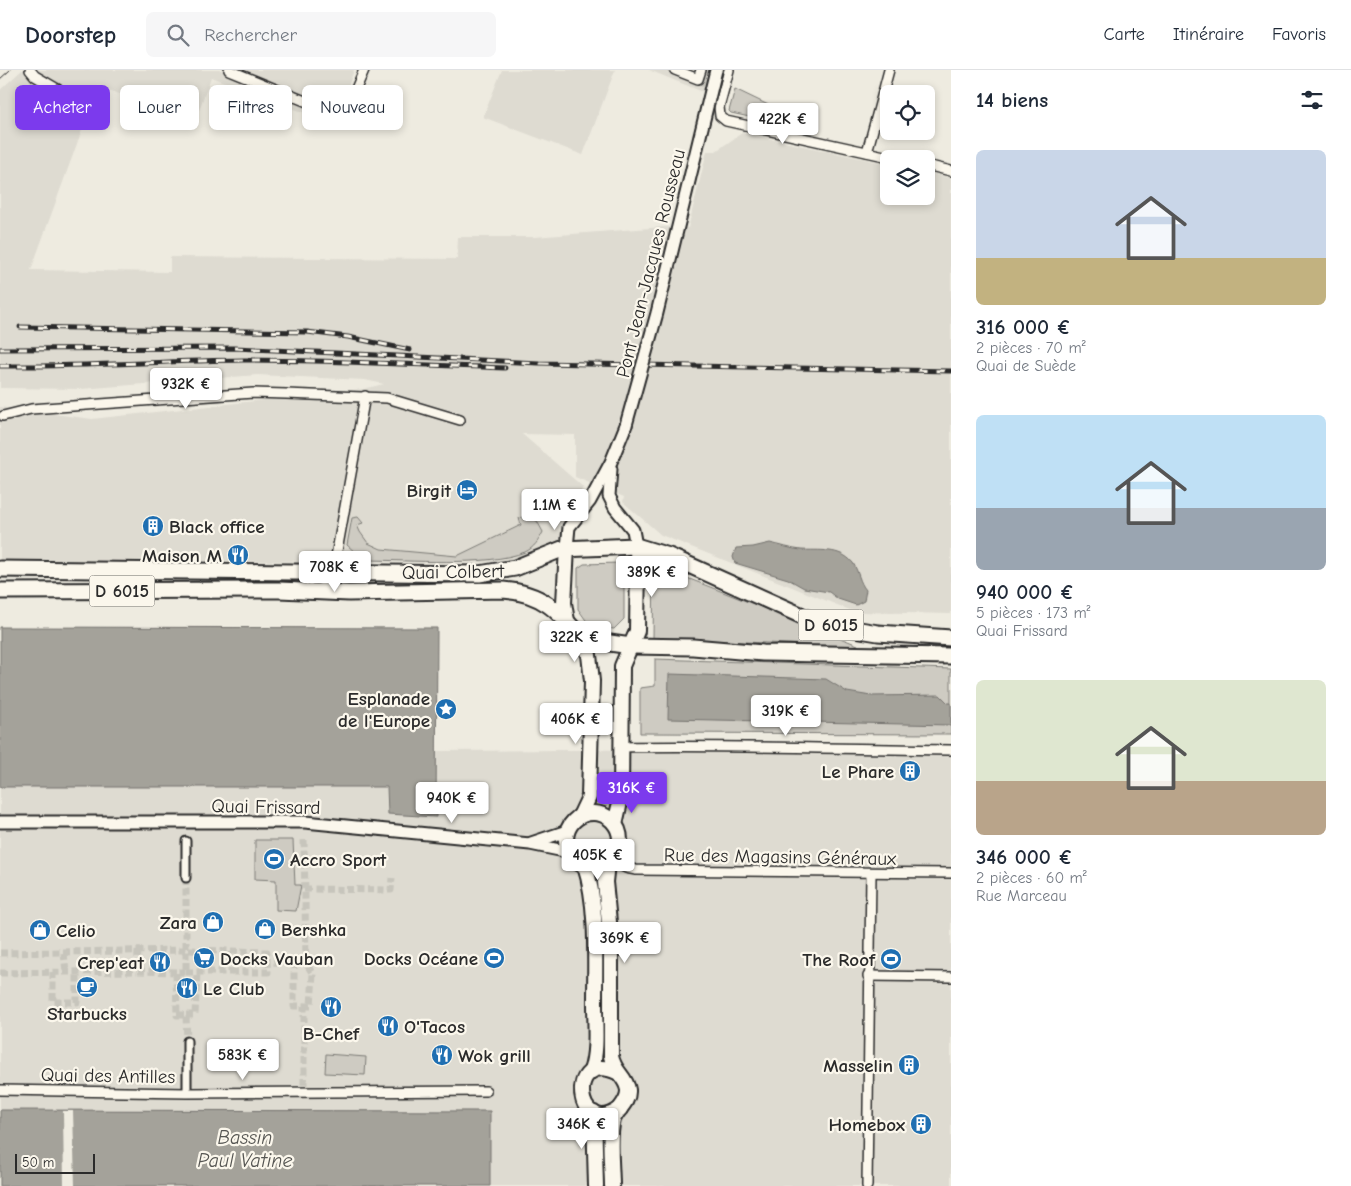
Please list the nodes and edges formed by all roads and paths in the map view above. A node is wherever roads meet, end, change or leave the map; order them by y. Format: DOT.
graph roads {
  1 [pos="30,70"];
  2 [pos="229,70"];
  3 [pos="364,70"];
  4 [pos="675,70"];
  5 [pos="701,70"];
  6 [pos="716,70"];
  7 [pos="729,70"];
  8 [pos="890,70"];
  9 [pos="50,85"];
  10 [pos="867,152"];
  11 [pos="880,155"];
  12 [pos="935,167"];
  13 [pos="951,171"];
  14 [pos="365,396"];
  15 [pos="1,417"];
  16 [pos="460,420"];
  17 [pos="611,462"];
  18 [pos="636,546"];
  19 [pos="567,548"];
  20 [pos="0,569"];
  21 [pos="333,573"];
  22 [pos="0,591"];
  23 [pos="314,592"];
  24 [pos="349,593"];
  25 [pos="567,621"];
  26 [pos="951,638"];
  27 [pos="582,639"];
  28 [pos="631,646"];
  29 [pos="951,656"];
  30 [pos="621,747"];
  31 [pos="951,750"];
  32 [pos="580,816"];
  33 [pos="0,822"];
  34 [pos="615,824"];
  35 [pos="567,831"];
  36 [pos="186,841"];
  37 [pos="530,844"];
  38 [pos="569,852"];
  39 [pos="609,862"];
  40 [pos="585,866"];
  41 [pos="951,873"];
  42 [pos="870,874"];
  43 [pos="186,878"];
  44 [pos="868,976"];
  45 [pos="951,977"];
  46 [pos="187,1041"];
  47 [pos="592,1072"];
  48 [pos="617,1072"];
  49 [pos="0,1090"];
  50 [pos="486,1091"];
  51 [pos="187,1092"];
  52 [pos="620,1109"];
  53 [pos="594,1113"];
  54 [pos="596,1186"];
  55 [pos="612,1186"];
  56 [pos="867,1186"];
  1 -- 9 [label="street"];
  2 -- 3 [label="street"];
  4 -- 5 [label="street"];
  6 -- 17 [label="street, Pont Jean-Jacques Rousseau, bridge"];
  7 -- 10 [label="street"];
  8 -- 10 [label="street"];
  10 -- 11 [label="street"];
  12 -- 13 [label="street"];
  14 -- 15 [label="street"];
  14 -- 16 [label="street"];
  14 -- 21 [label="street"];
  17 -- 18 [label="street, Pont Jean-Jacques Rousseau"];
  17 -- 19 [label="street, Pont Jean-Jacques Rousseau"];
  18 -- 19 [label="main road, D 6015"];
  18 -- 26 [label="main road, D 6015"];
  18 -- 28 [label="main road"];
  19 -- 21 [label="main road, Quai Colbert / D 6015"];
  19 -- 25 [label="main road"];
  20 -- 21 [label="main road, Quai Colbert / D 6015"];
  21 -- 23 [label="street"];
  21 -- 24 [label="street"];
  22 -- 23 [label="main road, Quai Colbert / D 6015"];
  23 -- 24 [label="main road, Quai Colbert / D 6015"];
  24 -- 25 [label="main road, Quai Colbert / D 6015"];
  25 -- 27 [label="main road, Quai Colbert"];
  27 -- 28 [label="main road, D 6015"];
  27 -- 32 [label="main road"];
  28 -- 29 [label="main road, D 6015"];
  28 -- 30 [label="main road"];
  30 -- 31 [label="street"];
  30 -- 34 [label="main road"];
  32 -- 34 [label="main road"];
  32 -- 35 [label="main road"];
  33 -- 37 [label="street, Quai Frissard"];
  34 -- 39 [label="main road"];
  35 -- 37 [label="street, Quai Frissard"];
  35 -- 38 [label="main road"];
  36 -- 43 [label="street"];
  37 -- 38 [label="street, Quai Frissard"];
  38 -- 40 [label="main road"];
  39 -- 40 [label="main road"];
  39 -- 42 [label="street, Rue des Magasins Généraux"];
  39 -- 48 [label="main road"];
  40 -- 47 [label="main road"];
  41 -- 42 [label="street, Rue des Magasins Généraux"];
  42 -- 44 [label="street"];
  44 -- 45 [label="street"];
  44 -- 56 [label="street"];
  46 -- 51 [label="street"];
  47 -- 48 [label="main road"];
  47 -- 53 [label="main road"];
  48 -- 52 [label="main road"];
  49 -- 51 [label="street, Quai des Antilles"];
  50 -- 51 [label="street, Quai des Antilles"];
  52 -- 53 [label="main road"];
  52 -- 55 [label="main road"];
  53 -- 54 [label="main road"];
}
